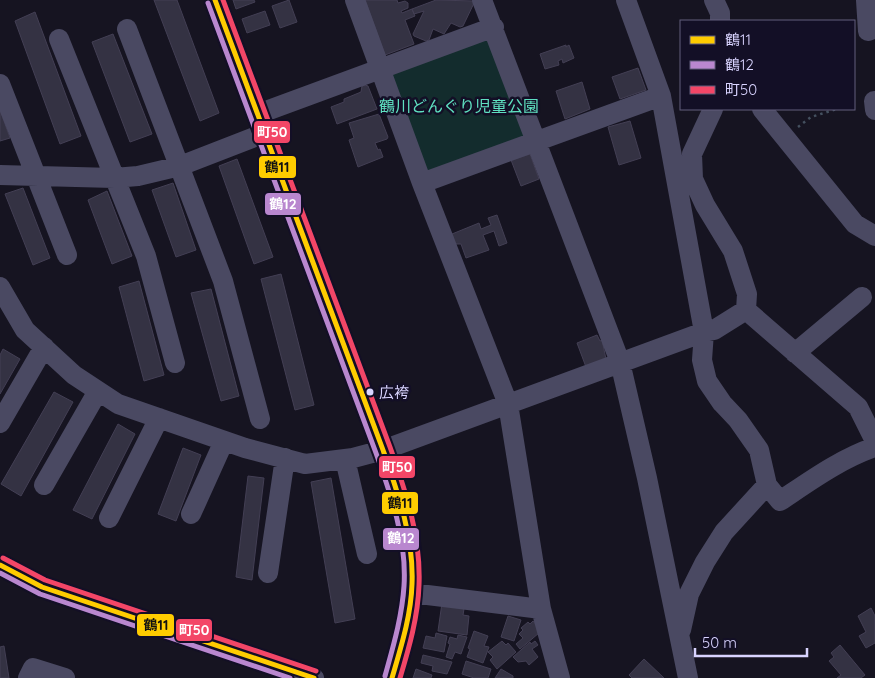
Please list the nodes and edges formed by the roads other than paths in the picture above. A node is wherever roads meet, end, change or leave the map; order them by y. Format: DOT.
graph roads {
  1 [pos="215,0"];
  2 [pos="355,0"];
  3 [pos="482,0"];
  4 [pos="626,0"];
  5 [pos="714,0"];
  6 [pos="866,0"];
  7 [pos="720,20"];
  8 [pos="494,27"];
  9 [pos="875,28"];
  10 [pos="127,29"];
  11 [pos="59,39"];
  12 [pos="382,70"];
  13 [pos="0,84"];
  14 [pos="661,96"];
  15 [pos="875,101"];
  16 [pos="713,110"];
  17 [pos="763,110"];
  18 [pos="875,110"];
  19 [pos="258,114"];
  20 [pos="265,133"];
  21 [pos="537,142"];
  22 [pos="180,166"];
  23 [pos="0,175"];
  24 [pos="35,175"];
  25 [pos="114,178"];
  26 [pos="422,184"];
  27 [pos="875,236"];
  28 [pos="67,255"];
  29 [pos="0,287"];
  30 [pos="862,297"];
  31 [pos="746,310"];
  32 [pos="704,332"];
  33 [pos="44,347"];
  34 [pos="796,353"];
  35 [pos="620,362"];
  36 [pos="175,363"];
  37 [pos="98,391"];
  38 [pos="508,404"];
  39 [pos="159,418"];
  40 [pos="260,419"];
  41 [pos="0,423"];
  42 [pos="224,440"];
  43 [pos="875,441"];
  44 [pos="875,447"];
  45 [pos="383,450"];
  46 [pos="285,458"];
  47 [pos="345,459"];
  48 [pos="44,485"];
  49 [pos="767,486"];
  50 [pos="191,514"];
  51 [pos="109,518"];
  52 [pos="367,554"];
  53 [pos="0,565"];
  54 [pos="268,573"];
  55 [pos="411,593"];
  56 [pos="541,609"];
  57 [pos="680,637"];
  58 [pos="28,678"];
  59 [pos="65,678"];
  60 [pos="314,678"];
  61 [pos="392,678"];
  62 [pos="560,678"];
  63 [pos="688,678"];
  1 -- 19 [label="street"];
  2 -- 12 [label="street"];
  3 -- 8 [label="street"];
  4 -- 14 [label="street"];
  5 -- 7 [label="street"];
  6 -- 9 [label="street"];
  8 -- 12 [label="street"];
  8 -- 21 [label="street"];
  10 -- 22 [label="street"];
  11 -- 25 [label="street"];
  12 -- 19 [label="street"];
  12 -- 26 [label="street"];
  13 -- 24 [label="street"];
  14 -- 21 [label="street"];
  14 -- 32 [label="street"];
  15 -- 18 [label="street"];
  16 -- 31 [label="street"];
  17 -- 27 [label="street"];
  19 -- 20 [label="street"];
  20 -- 22 [label="street"];
  20 -- 45 [label="street"];
  21 -- 26 [label="street"];
  21 -- 35 [label="street"];
  22 -- 25 [label="street"];
  22 -- 40 [label="street"];
  23 -- 24 [label="street"];
  24 -- 25 [label="street"];
  24 -- 28 [label="street"];
  25 -- 36 [label="street"];
  26 -- 38 [label="street"];
  29 -- 33 [label="street"];
  30 -- 34 [label="street"];
  31 -- 32 [label="street"];
  31 -- 34 [label="street"];
  32 -- 35 [label="street"];
  32 -- 49 [label="street"];
  33 -- 37 [label="street"];
  33 -- 41 [label="street"];
  34 -- 43 [label="street"];
  35 -- 38 [label="street"];
  35 -- 57 [label="street"];
  37 -- 39 [label="street"];
  37 -- 48 [label="street"];
  38 -- 45 [label="street"];
  38 -- 56 [label="street"];
  39 -- 42 [label="street"];
  39 -- 51 [label="street"];
  42 -- 46 [label="street"];
  42 -- 50 [label="street"];
  44 -- 49 [label="street"];
  45 -- 47 [label="street"];
  45 -- 55 [label="street"];
  46 -- 47 [label="street"];
  46 -- 54 [label="street"];
  47 -- 52 [label="street"];
  49 -- 57 [label="street"];
  53 -- 60 [label="street"];
  55 -- 56 [label="street"];
  55 -- 61 [label="street"];
  56 -- 62 [label="street"];
  57 -- 63 [label="street"];
  58 -- 59 [label="street"];
}
